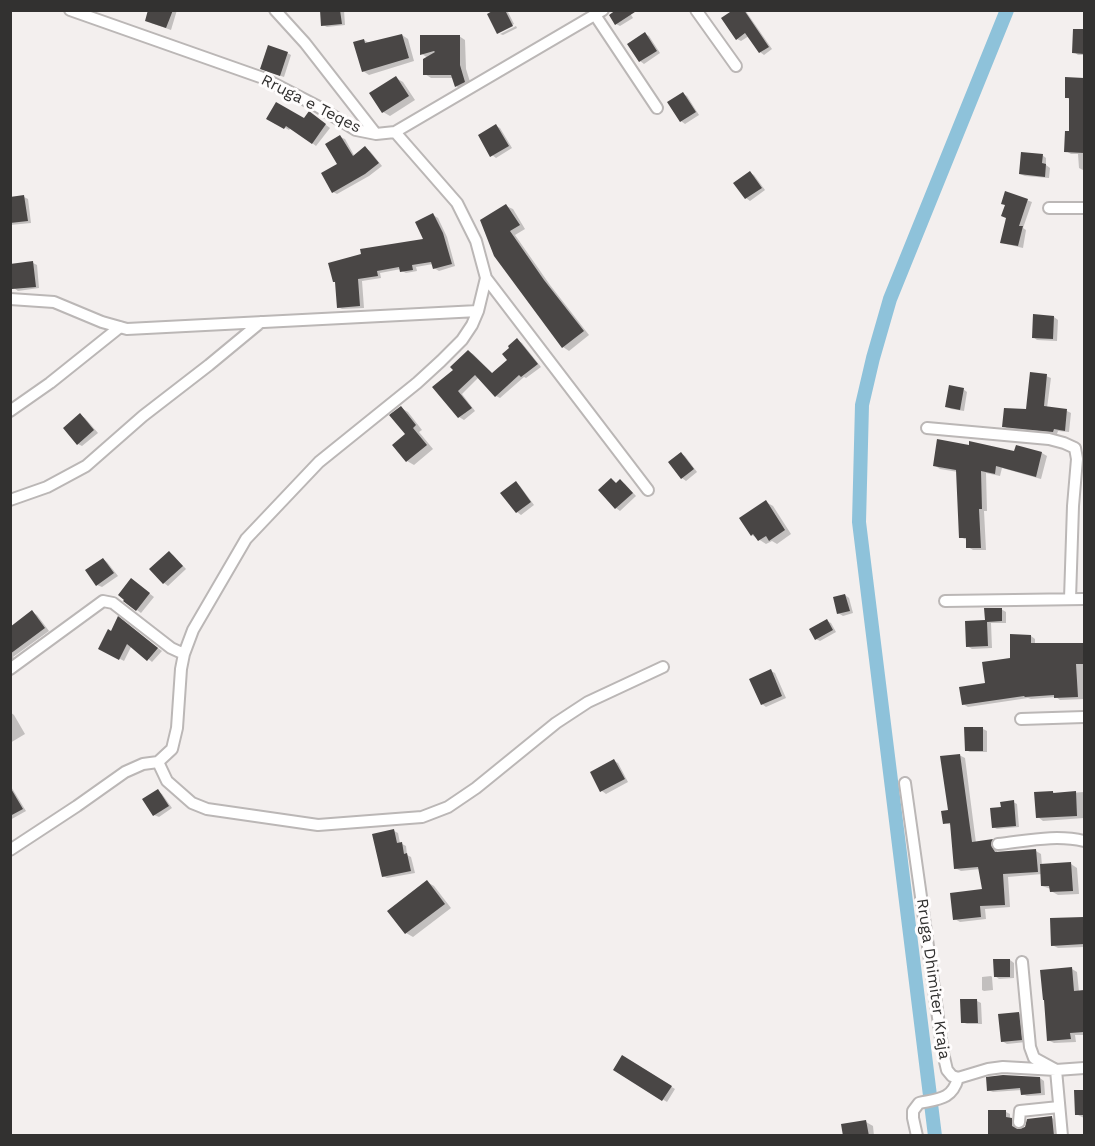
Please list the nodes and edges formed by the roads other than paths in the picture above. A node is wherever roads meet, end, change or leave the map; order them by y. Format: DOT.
graph roads {
  1 [pos="70,10"];
  2 [pos="275,10"];
  3 [pos="696,10"];
  4 [pos="599,13"];
  5 [pos="736,66"];
  6 [pos="657,108"];
  7 [pos="395,132"];
  8 [pos="376,134"];
  9 [pos="1049,208"];
  10 [pos="1084,208"];
  11 [pos="486,278"];
  12 [pos="10,298"];
  13 [pos="478,311"];
  14 [pos="261,322"];
  15 [pos="120,327"];
  16 [pos="10,411"];
  17 [pos="927,428"];
  18 [pos="648,490"];
  19 [pos="10,500"];
  20 [pos="1071,599"];
  21 [pos="1084,599"];
  22 [pos="945,602"];
  23 [pos="184,654"];
  24 [pos="663,667"];
  25 [pos="10,669"];
  26 [pos="1084,717"];
  27 [pos="1021,720"];
  28 [pos="158,762"];
  29 [pos="905,783"];
  30 [pos="1084,841"];
  31 [pos="998,844"];
  32 [pos="10,850"];
  33 [pos="1022,962"];
  34 [pos="1084,1068"];
  35 [pos="1056,1070"];
  36 [pos="958,1078"];
  37 [pos="1059,1107"];
  38 [pos="1020,1122"];
  39 [pos="917,1136"];
  40 [pos="1062,1136"];
  1 -- 8 [label="street, Rruga e Teqes"];
  2 -- 8 [label="street"];
  3 -- 5 [label="street"];
  4 -- 6 [label="street"];
  4 -- 7 [label="street, Rruga e Teqes"];
  7 -- 8 [label="street, Rruga e Teqes"];
  7 -- 11 [label="street"];
  9 -- 10 [label="street"];
  11 -- 13 [label="street"];
  11 -- 18 [label="street"];
  12 -- 15 [label="street"];
  13 -- 14 [label="street"];
  13 -- 23 [label="street"];
  14 -- 15 [label="street"];
  14 -- 19 [label="street"];
  15 -- 16 [label="street"];
  17 -- 20 [label="street"];
  20 -- 21 [label="street"];
  20 -- 22 [label="street"];
  23 -- 25 [label="street"];
  23 -- 28 [label="street"];
  24 -- 28 [label="street"];
  26 -- 27 [label="street"];
  28 -- 32 [label="street"];
  29 -- 36 [label="street, Rruga Dhimiter Kraja"];
  30 -- 31 [label="street"];
  33 -- 35 [label="street"];
  34 -- 35 [label="street, Rruga Dhimiter Kraja"];
  35 -- 36 [label="street, Rruga Dhimiter Kraja"];
  35 -- 37 [label="street"];
  36 -- 39 [label="street"];
  37 -- 38 [label="street"];
  37 -- 40 [label="street"];
}
